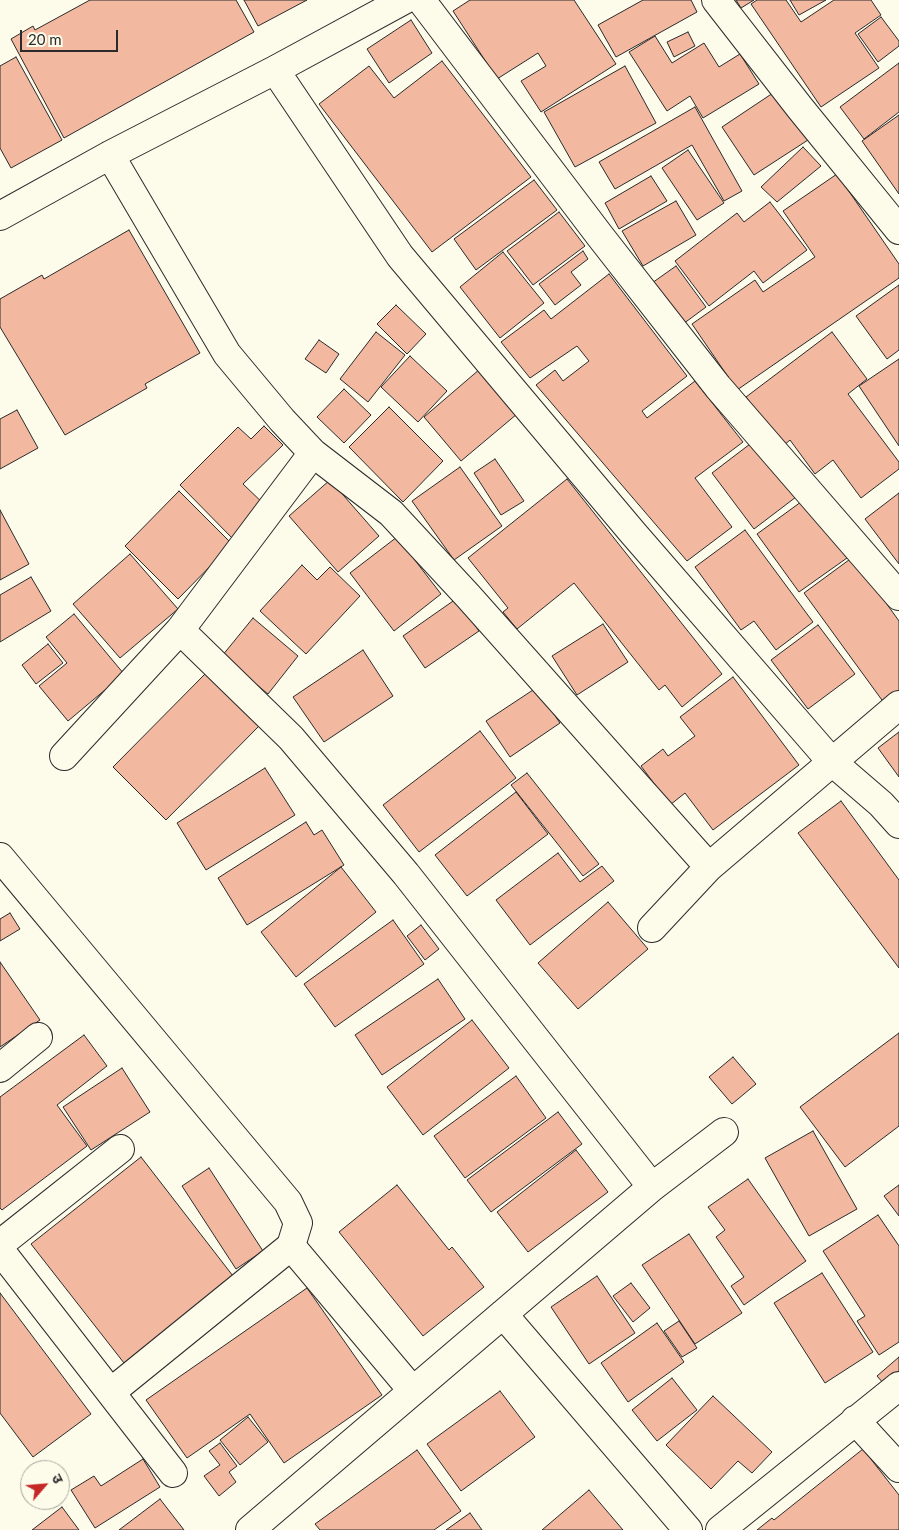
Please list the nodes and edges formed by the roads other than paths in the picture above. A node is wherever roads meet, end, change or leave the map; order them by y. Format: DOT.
graph roads {
  1 [pos="404,0"];
  2 [pos="421,0"];
  3 [pos="716,0"];
  4 [pos="275,70"];
  5 [pos="110,155"];
  6 [pos="0,216"];
  7 [pos="899,230"];
  8 [pos="313,453"];
  9 [pos="899,596"];
  10 [pos="180,630"];
  11 [pos="899,705"];
  12 [pos="64,756"];
  13 [pos="832,761"];
  14 [pos="899,824"];
  15 [pos="0,857"];
  16 [pos="709,867"];
  17 [pos="652,928"];
  18 [pos="38,1037"];
  19 [pos="0,1068"];
  20 [pos="724,1132"];
  21 [pos="120,1149"];
  22 [pos="652,1187"];
  23 [pos="0,1244"];
  24 [pos="291,1246"];
  25 [pos="0,1250"];
  26 [pos="503,1314"];
  27 [pos="899,1386"];
  28 [pos="412,1390"];
  29 [pos="112,1392"];
  30 [pos="855,1420"];
  31 [pos="899,1468"];
  32 [pos="174,1472"];
  33 [pos="250,1530"];
  34 [pos="688,1530"];
  35 [pos="720,1530"];
  1 -- 4 [label="street"];
  2 -- 9 [label="street"];
  3 -- 7 [label="street"];
  4 -- 5 [label="street"];
  4 -- 13 [label="street"];
  5 -- 6 [label="street"];
  5 -- 8 [label="street"];
  8 -- 10 [label="street"];
  8 -- 16 [label="street"];
  10 -- 12 [label="street"];
  10 -- 22 [label="street"];
  11 -- 13 [label="street"];
  13 -- 14 [label="street"];
  13 -- 16 [label="street"];
  15 -- 24 [label="street"];
  16 -- 17 [label="street"];
  18 -- 19 [label="street"];
  20 -- 22 [label="street"];
  21 -- 23 [label="street"];
  22 -- 26 [label="street"];
  24 -- 28 [label="street"];
  24 -- 29 [label="street"];
  25 -- 29 [label="street"];
  26 -- 28 [label="street"];
  26 -- 34 [label="street"];
  27 -- 30 [label="street"];
  28 -- 33 [label="street"];
  29 -- 32 [label="street"];
  30 -- 31 [label="street"];
  30 -- 35 [label="street"];
}
